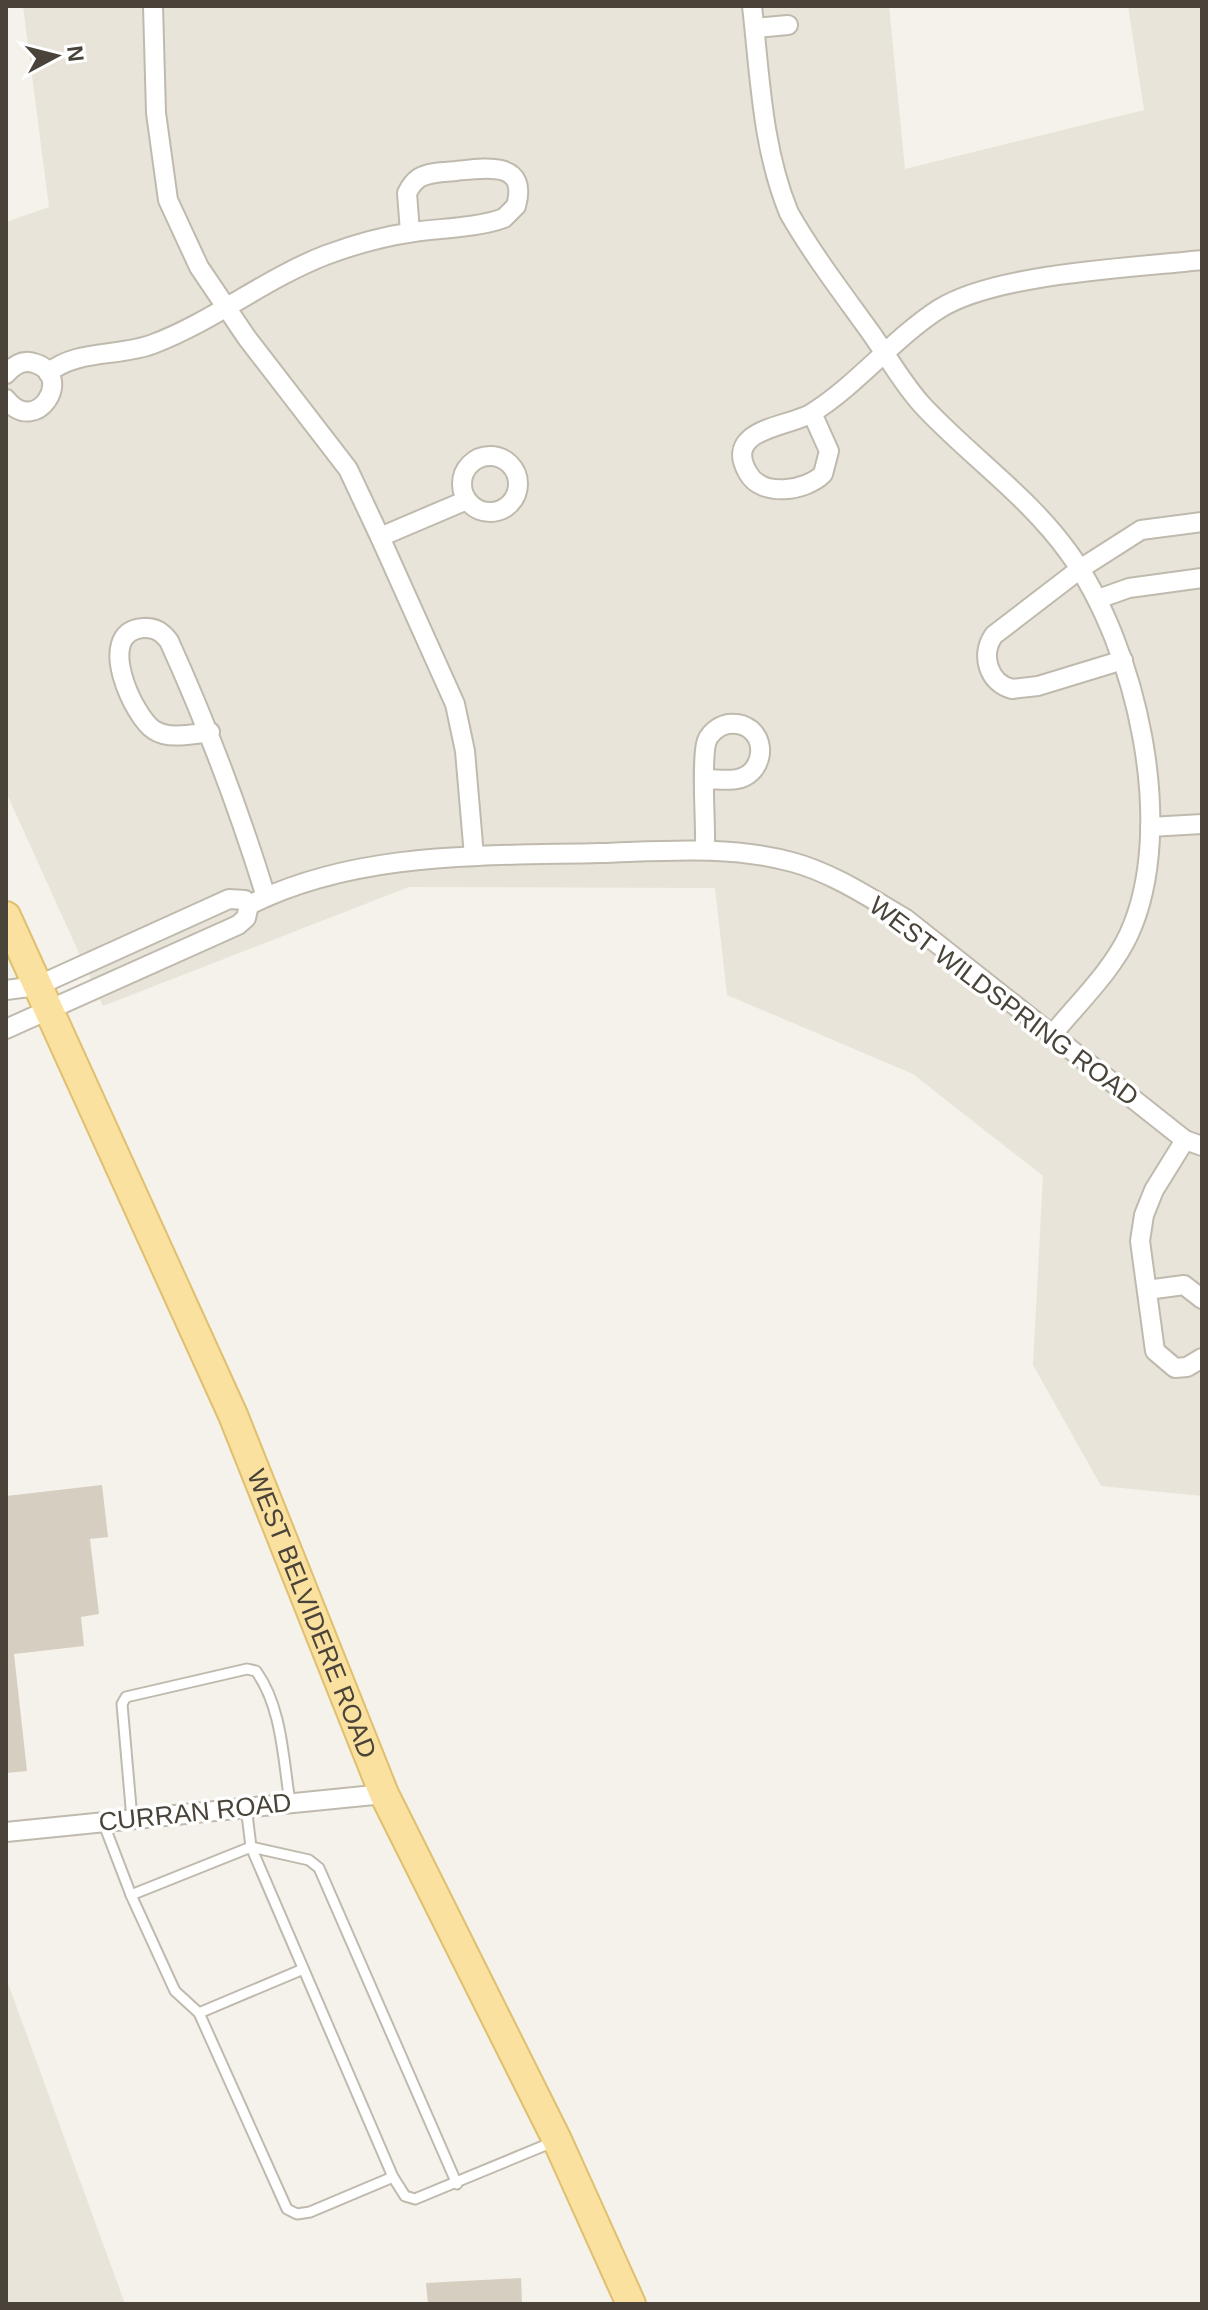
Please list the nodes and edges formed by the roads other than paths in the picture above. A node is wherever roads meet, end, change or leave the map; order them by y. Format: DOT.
graph roads {
  1 [pos="153,6"];
  2 [pos="752,6"];
  3 [pos="788,25"];
  4 [pos="755,28"];
  5 [pos="410,232"];
  6 [pos="1202,260"];
  7 [pos="226,307"];
  8 [pos="886,354"];
  9 [pos="48,373"];
  10 [pos="6,374"];
  11 [pos="6,399"];
  12 [pos="812,413"];
  13 [pos="467,500"];
  14 [pos="1202,522"];
  15 [pos="380,537"];
  16 [pos="1080,569"];
  17 [pos="1202,578"];
  18 [pos="1098,599"];
  19 [pos="1123,660"];
  20 [pos="210,732"];
  21 [pos="706,779"];
  22 [pos="1202,824"];
  23 [pos="1150,827"];
  24 [pos="705,850"];
  25 [pos="474,856"];
  26 [pos="258,901"];
  27 [pos="6,916"];
  28 [pos="6,990"];
  29 [pos="43,998"];
  30 [pos="6,1029"];
  31 [pos="1052,1035"];
  32 [pos="1194,1143"];
  33 [pos="1147,1290"];
  34 [pos="1202,1299"];
  35 [pos="1202,1358"];
  36 [pos="384,1794"];
  37 [pos="290,1802"];
  38 [pos="246,1806"];
  39 [pos="132,1819"];
  40 [pos="103,1822"];
  41 [pos="6,1832"];
  42 [pos="251,1847"];
  43 [pos="131,1895"];
  44 [pos="301,1970"];
  45 [pos="199,2013"];
  46 [pos="557,2140"];
  47 [pos="393,2177"];
  48 [pos="457,2184"];
  49 [pos="631,2304"];
  1 -- 7 [label="street"];
  2 -- 4 [label="street"];
  3 -- 4 [label="street"];
  4 -- 8 [label="street"];
  5 -- 5 [label="street"];
  5 -- 7 [label="street"];
  6 -- 8 [label="street"];
  7 -- 9 [label="street"];
  7 -- 15 [label="street"];
  8 -- 12 [label="street"];
  8 -- 16 [label="street"];
  9 -- 10 [label="street"];
  9 -- 11 [label="street"];
  12 -- 12 [label="street"];
  13 -- 15 [label="street"];
  14 -- 16 [label="street"];
  15 -- 25 [label="street"];
  16 -- 18 [label="street"];
  16 -- 19 [label="street"];
  17 -- 18 [label="street"];
  18 -- 19 [label="street"];
  19 -- 23 [label="street"];
  20 -- 20 [label="street"];
  20 -- 26 [label="street"];
  21 -- 24 [label="street"];
  22 -- 23 [label="street"];
  23 -- 31 [label="street"];
  24 -- 25 [label="street, WEST WILDSPRING ROAD"];
  24 -- 31 [label="street, WEST WILDSPRING ROAD"];
  25 -- 26 [label="street, WEST WILDSPRING ROAD"];
  26 -- 29 [label="street"];
  26 -- 29 [label="street"];
  27 -- 29 [label="main road, WEST BELVIDERE ROAD"];
  28 -- 29 [label="street"];
  29 -- 30 [label="street"];
  29 -- 36 [label="main road, WEST BELVIDERE ROAD"];
  31 -- 32 [label="street, WEST WILDSPRING ROAD"];
  32 -- 33 [label="street"];
  33 -- 34 [label="street"];
  33 -- 35 [label="street"];
  36 -- 37 [label="street, CURRAN ROAD"];
  36 -- 46 [label="main road, WEST BELVIDERE ROAD"];
  37 -- 38 [label="street, CURRAN ROAD"];
  37 -- 39 [label="lane"];
  38 -- 39 [label="street, CURRAN ROAD"];
  38 -- 42 [label="lane"];
  39 -- 40 [label="street, CURRAN ROAD"];
  40 -- 41 [label="street, CURRAN ROAD"];
  40 -- 43 [label="lane"];
  42 -- 43 [label="lane"];
  42 -- 44 [label="lane"];
  42 -- 48 [label="lane"];
  43 -- 45 [label="lane"];
  44 -- 45 [label="lane"];
  44 -- 47 [label="lane"];
  45 -- 47 [label="lane"];
  46 -- 48 [label="lane"];
  46 -- 49 [label="main road, WEST BELVIDERE ROAD"];
  47 -- 48 [label="lane"];
}
